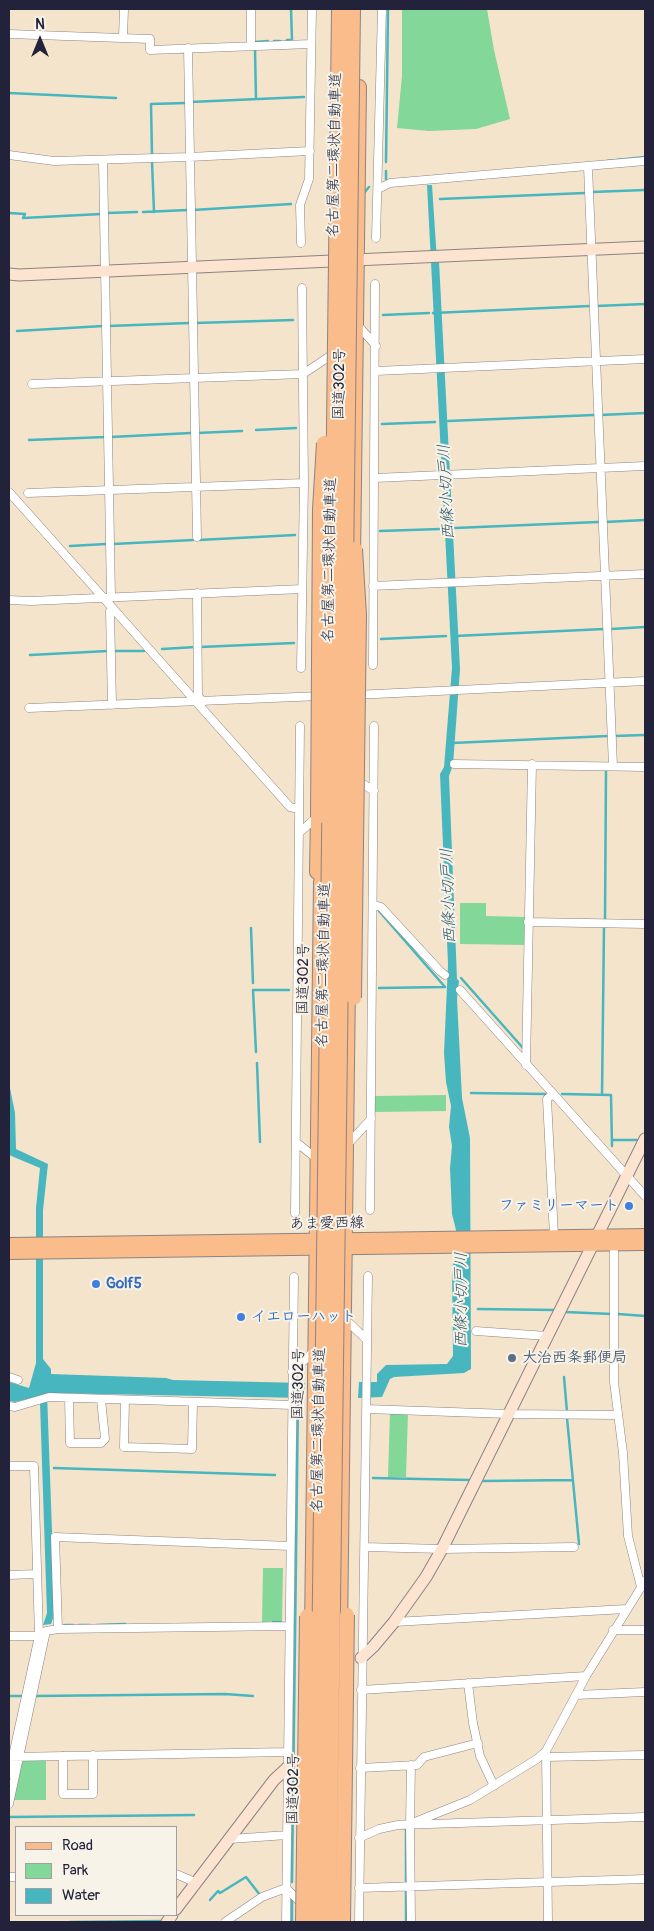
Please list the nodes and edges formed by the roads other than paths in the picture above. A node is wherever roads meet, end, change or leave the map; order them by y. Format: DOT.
graph roads {
  1 [pos="124,9"];
  2 [pos="251,9"];
  3 [pos="312,9"];
  4 [pos="339,9"];
  5 [pos="353,9"];
  6 [pos="360,9"];
  7 [pos="382,9"];
  8 [pos="9,34"];
  9 [pos="123,38"];
  10 [pos="311,44"];
  11 [pos="251,46"];
  12 [pos="188,48"];
  13 [pos="310,151"];
  14 [pos="9,155"];
  15 [pos="189,157"];
  16 [pos="103,160"];
  17 [pos="645,161"];
  18 [pos="588,167"];
  19 [pos="378,189"];
  20 [pos="376,238"];
  21 [pos="301,243"];
  22 [pos="645,247"];
  23 [pos="591,249"];
  24 [pos="358,260"];
  25 [pos="192,266"];
  26 [pos="104,270"];
  27 [pos="9,274"];
  28 [pos="336,274"];
  29 [pos="375,284"];
  30 [pos="302,288"];
  31 [pos="357,324"];
  32 [pos="356,339"];
  33 [pos="376,346"];
  34 [pos="645,359"];
  35 [pos="596,362"];
  36 [pos="376,371"];
  37 [pos="303,374"];
  38 [pos="194,378"];
  39 [pos="107,381"];
  40 [pos="32,384"];
  41 [pos="348,411"];
  42 [pos="645,466"];
  43 [pos="600,468"];
  44 [pos="375,478"];
  45 [pos="304,483"];
  46 [pos="196,487"];
  47 [pos="108,490"];
  48 [pos="9,492"];
  49 [pos="28,493"];
  50 [pos="197,537"];
  51 [pos="645,574"];
  52 [pos="605,576"];
  53 [pos="374,586"];
  54 [pos="302,589"];
  55 [pos="353,589"];
  56 [pos="197,593"];
  57 [pos="106,597"];
  58 [pos="9,600"];
  59 [pos="374,602"];
  60 [pos="113,609"];
  61 [pos="374,665"];
  62 [pos="301,668"];
  63 [pos="645,681"];
  64 [pos="610,682"];
  65 [pos="351,695"];
  66 [pos="199,702"];
  67 [pos="112,705"];
  68 [pos="29,708"];
  69 [pos="300,726"];
  70 [pos="374,726"];
  71 [pos="350,760"];
  72 [pos="454,764"];
  73 [pos="532,764"];
  74 [pos="613,766"];
  75 [pos="645,766"];
  76 [pos="350,775"];
  77 [pos="374,791"];
  78 [pos="344,792"];
  79 [pos="300,809"];
  80 [pos="299,833"];
  81 [pos="374,905"];
  82 [pos="528,922"];
  83 [pos="645,924"];
  84 [pos="446,975"];
  85 [pos="460,990"];
  86 [pos="526,1065"];
  87 [pos="318,1092"];
  88 [pos="347,1092"];
  89 [pos="553,1094"];
  90 [pos="371,1119"];
  91 [pos="645,1139"];
  92 [pos="296,1142"];
  93 [pos="346,1146"];
  94 [pos="317,1159"];
  95 [pos="627,1175"];
  96 [pos="645,1196"];
  97 [pos="370,1210"];
  98 [pos="295,1213"];
  99 [pos="645,1235"];
  100 [pos="554,1236"];
  101 [pos="594,1240"];
  102 [pos="471,1242"];
  103 [pos="9,1244"];
  104 [pos="345,1244"];
  105 [pos="645,1244"];
  106 [pos="316,1245"];
  107 [pos="614,1245"];
  108 [pos="40,1248"];
  109 [pos="9,1253"];
  110 [pos="368,1276"];
  111 [pos="294,1277"];
  112 [pos="344,1318"];
  113 [pos="476,1331"];
  114 [pos="547,1336"];
  115 [pos="367,1340"];
  116 [pos="316,1350"];
  117 [pos="292,1372"];
  118 [pos="9,1377"];
  119 [pos="18,1380"];
  120 [pos="69,1398"];
  121 [pos="101,1399"];
  122 [pos="125,1400"];
  123 [pos="193,1402"];
  124 [pos="292,1402"];
  125 [pos="9,1406"];
  126 [pos="366,1409"];
  127 [pos="509,1414"];
  128 [pos="618,1415"];
  129 [pos="9,1466"];
  130 [pos="314,1466"];
  131 [pos="290,1546"];
  132 [pos="365,1547"];
  133 [pos="574,1547"];
  134 [pos="442,1548"];
  135 [pos="9,1574"];
  136 [pos="37,1574"];
  137 [pos="643,1584"];
  138 [pos="626,1609"];
  139 [pos="394,1622"];
  140 [pos="289,1626"];
  141 [pos="58,1629"];
  142 [pos="46,1630"];
  143 [pos="613,1630"];
  144 [pos="645,1630"];
  145 [pos="9,1636"];
  146 [pos="39,1636"];
  147 [pos="361,1658"];
  148 [pos="586,1676"];
  149 [pos="468,1683"];
  150 [pos="361,1690"];
  151 [pos="645,1692"];
  152 [pos="576,1695"];
  153 [pos="478,1743"];
  154 [pos="288,1752"];
  155 [pos="545,1754"];
  156 [pos="93,1755"];
  157 [pos="645,1755"];
  158 [pos="63,1756"];
  159 [pos="14,1757"];
  160 [pos="411,1765"];
  161 [pos="288,1767"];
  162 [pos="360,1768"];
  163 [pos="9,1774"];
  164 [pos="494,1786"];
  165 [pos="9,1804"];
  166 [pos="645,1817"];
  167 [pos="546,1820"];
  168 [pos="410,1824"];
  169 [pos="287,1834"];
  170 [pos="359,1838"];
  171 [pos="230,1839"];
  172 [pos="178,1875"];
  173 [pos="359,1878"];
  174 [pos="645,1879"];
  175 [pos="548,1882"];
  176 [pos="197,1883"];
  177 [pos="411,1886"];
  178 [pos="286,1888"];
  179 [pos="359,1888"];
  180 [pos="337,1898"];
  181 [pos="178,1907"];
  182 [pos="307,1918"];
  183 [pos="225,1922"];
  184 [pos="286,1922"];
  185 [pos="316,1922"];
  186 [pos="329,1922"];
  187 [pos="337,1922"];
  188 [pos="343,1922"];
  189 [pos="359,1922"];
  190 [pos="411,1922"];
  191 [pos="548,1922"];
  1 -- 9 [label="street"];
  2 -- 11 [label="street"];
  3 -- 10 [label="street"];
  4 -- 28 [label="highway, 名古屋第二環状自動車道, bridge"];
  5 -- 41 [label="highway, 名古屋第二環状自動車道, bridge"];
  6 -- 24 [label="highway, 国道302号"];
  7 -- 19 [label="street"];
  8 -- 9 [label="street"];
  9 -- 12 [label="street"];
  10 -- 11 [label="street"];
  10 -- 13 [label="street"];
  11 -- 12 [label="street"];
  12 -- 15 [label="street"];
  13 -- 15 [label="street"];
  13 -- 21 [label="street"];
  14 -- 16 [label="street"];
  15 -- 16 [label="street"];
  15 -- 25 [label="street"];
  16 -- 26 [label="street"];
  17 -- 18 [label="street"];
  18 -- 19 [label="street"];
  18 -- 23 [label="street"];
  19 -- 20 [label="street"];
  22 -- 23 [label="street"];
  23 -- 24 [label="street"];
  23 -- 35 [label="street"];
  24 -- 25 [label="street"];
  24 -- 31 [label="highway, 国道302号"];
  25 -- 26 [label="street"];
  25 -- 38 [label="street"];
  26 -- 27 [label="street"];
  26 -- 39 [label="street"];
  28 -- 87 [label="highway, bridge"];
  28 -- 185 [label="highway, 名古屋第二環状自動車道, bridge"];
  29 -- 33 [label="street"];
  30 -- 37 [label="street"];
  31 -- 32 [label="highway, 国道302号"];
  31 -- 33 [label="street"];
  32 -- 37 [label="street"];
  32 -- 55 [label="highway, 国道302号"];
  33 -- 36 [label="street"];
  34 -- 35 [label="street"];
  35 -- 36 [label="street"];
  35 -- 43 [label="street"];
  36 -- 44 [label="street"];
  37 -- 38 [label="street"];
  37 -- 45 [label="street"];
  38 -- 39 [label="street"];
  38 -- 46 [label="street"];
  39 -- 40 [label="street"];
  39 -- 47 [label="street"];
  41 -- 88 [label="highway, bridge"];
  41 -- 186 [label="highway, 名古屋第二環状自動車道, bridge"];
  42 -- 43 [label="street"];
  43 -- 44 [label="street"];
  43 -- 52 [label="street"];
  44 -- 53 [label="street"];
  45 -- 46 [label="street"];
  45 -- 54 [label="street"];
  46 -- 47 [label="street"];
  46 -- 50 [label="street"];
  47 -- 49 [label="street"];
  47 -- 57 [label="street"];
  48 -- 57 [label="street"];
  51 -- 52 [label="street"];
  52 -- 53 [label="street"];
  52 -- 64 [label="street"];
  53 -- 59 [label="street"];
  54 -- 56 [label="street"];
  54 -- 62 [label="street"];
  55 -- 59 [label="street"];
  55 -- 65 [label="highway, 国道302号"];
  56 -- 57 [label="street"];
  56 -- 66 [label="street"];
  57 -- 58 [label="street"];
  57 -- 60 [label="street"];
  59 -- 61 [label="street"];
  60 -- 66 [label="street"];
  60 -- 67 [label="street"];
  63 -- 64 [label="street"];
  64 -- 65 [label="street"];
  64 -- 74 [label="street"];
  65 -- 66 [label="street"];
  65 -- 71 [label="highway, 国道302号"];
  66 -- 67 [label="street"];
  66 -- 79 [label="street"];
  67 -- 68 [label="street"];
  69 -- 79 [label="street"];
  70 -- 77 [label="street"];
  71 -- 76 [label="highway, 国道302号"];
  71 -- 78 [label="highway, 国道302号"];
  72 -- 73 [label="street"];
  73 -- 74 [label="street"];
  73 -- 82 [label="street"];
  74 -- 75 [label="street"];
  76 -- 77 [label="street"];
  76 -- 88 [label="highway, 国道302号"];
  77 -- 81 [label="street"];
  78 -- 80 [label="street"];
  78 -- 87 [label="highway, 国道302号"];
  79 -- 80 [label="street"];
  80 -- 92 [label="street"];
  81 -- 84 [label="street"];
  81 -- 90 [label="street"];
  82 -- 83 [label="street"];
  82 -- 86 [label="street"];
  85 -- 86 [label="street"];
  86 -- 89 [label="street"];
  87 -- 94 [label="highway, 国道302号"];
  88 -- 93 [label="highway, 国道302号"];
  89 -- 95 [label="street"];
  89 -- 100 [label="street"];
  90 -- 93 [label="street"];
  90 -- 97 [label="street"];
  91 -- 95 [label="street"];
  92 -- 94 [label="street"];
  92 -- 98 [label="street"];
  93 -- 104 [label="highway, 国道302号"];
  94 -- 106 [label="highway, 国道302号"];
  95 -- 96 [label="street"];
  95 -- 101 [label="street"];
  99 -- 101 [label="main road, あま愛西線"];
  100 -- 101 [label="main road, あま愛西線"];
  100 -- 102 [label="main road, あま愛西線"];
  101 -- 102 [label="main road, あま愛西線"];
  101 -- 107 [label="main road, あま愛西線"];
  101 -- 114 [label="street"];
  102 -- 104 [label="main road, あま愛西線"];
  103 -- 108 [label="main road, あま愛西線"];
  104 -- 106 [label="main road, あま愛西線"];
  104 -- 112 [label="highway, 国道302号"];
  105 -- 107 [label="main road, あま愛西線"];
  106 -- 108 [label="main road, あま愛西線"];
  106 -- 116 [label="highway, 国道302号"];
  107 -- 128 [label="street"];
  108 -- 109 [label="main road, あま愛西線"];
  110 -- 115 [label="street"];
  111 -- 117 [label="street"];
  112 -- 115 [label="street"];
  112 -- 180 [label="highway, 国道302号"];
  112 -- 188 [label="highway, bridge"];
  113 -- 114 [label="street"];
  114 -- 127 [label="street"];
  115 -- 126 [label="street"];
  116 -- 117 [label="street"];
  116 -- 130 [label="highway, 国道302号"];
  117 -- 124 [label="street"];
  118 -- 119 [label="street"];
  120 -- 121 [label="street"];
  120 -- 121 [label="street"];
  120 -- 125 [label="street"];
  121 -- 122 [label="street"];
  122 -- 123 [label="street"];
  122 -- 123 [label="street"];
  123 -- 124 [label="street"];
  124 -- 131 [label="street"];
  126 -- 127 [label="street"];
  126 -- 132 [label="street"];
  127 -- 128 [label="street"];
  127 -- 134 [label="street"];
  128 -- 137 [label="street"];
  129 -- 136 [label="street"];
  130 -- 182 [label="highway, 国道302号"];
  130 -- 182 [label="highway, bridge"];
  131 -- 140 [label="street"];
  131 -- 141 [label="street"];
  132 -- 134 [label="street"];
  132 -- 147 [label="street"];
  133 -- 134 [label="street"];
  134 -- 139 [label="street"];
  135 -- 136 [label="street"];
  136 -- 146 [label="street"];
  137 -- 138 [label="street"];
  138 -- 139 [label="street"];
  138 -- 143 [label="street"];
  139 -- 147 [label="street"];
  140 -- 141 [label="street"];
  140 -- 154 [label="street"];
  141 -- 142 [label="street"];
  142 -- 146 [label="street"];
  142 -- 159 [label="street"];
  143 -- 144 [label="street"];
  143 -- 148 [label="street"];
  145 -- 146 [label="street"];
  146 -- 159 [label="street"];
  147 -- 150 [label="street"];
  148 -- 149 [label="street"];
  148 -- 152 [label="street"];
  149 -- 150 [label="street"];
  149 -- 153 [label="street"];
  150 -- 162 [label="street"];
  151 -- 152 [label="street"];
  152 -- 155 [label="street"];
  153 -- 160 [label="street"];
  153 -- 164 [label="street"];
  154 -- 156 [label="street"];
  154 -- 161 [label="street"];
  155 -- 157 [label="street"];
  155 -- 164 [label="street"];
  155 -- 167 [label="street"];
  156 -- 158 [label="street"];
  156 -- 158 [label="street"];
  158 -- 159 [label="street"];
  159 -- 163 [label="street"];
  159 -- 165 [label="street"];
  160 -- 162 [label="street"];
  160 -- 168 [label="street"];
  161 -- 169 [label="street"];
  161 -- 171 [label="street"];
  162 -- 170 [label="street"];
  164 -- 168 [label="street"];
  166 -- 167 [label="street"];
  167 -- 168 [label="street"];
  167 -- 175 [label="street"];
  168 -- 170 [label="street"];
  168 -- 177 [label="street"];
  169 -- 171 [label="street"];
  169 -- 178 [label="street"];
  170 -- 173 [label="street"];
  171 -- 176 [label="street"];
  172 -- 176 [label="street"];
  173 -- 179 [label="street"];
  173 -- 180 [label="street"];
  174 -- 175 [label="street"];
  175 -- 177 [label="street"];
  175 -- 191 [label="street"];
  176 -- 181 [label="street"];
  177 -- 179 [label="street"];
  177 -- 190 [label="street"];
  178 -- 182 [label="street"];
  178 -- 183 [label="street"];
  178 -- 184 [label="street"];
  179 -- 189 [label="street"];
  180 -- 187 [label="highway, 国道302号"];
}
